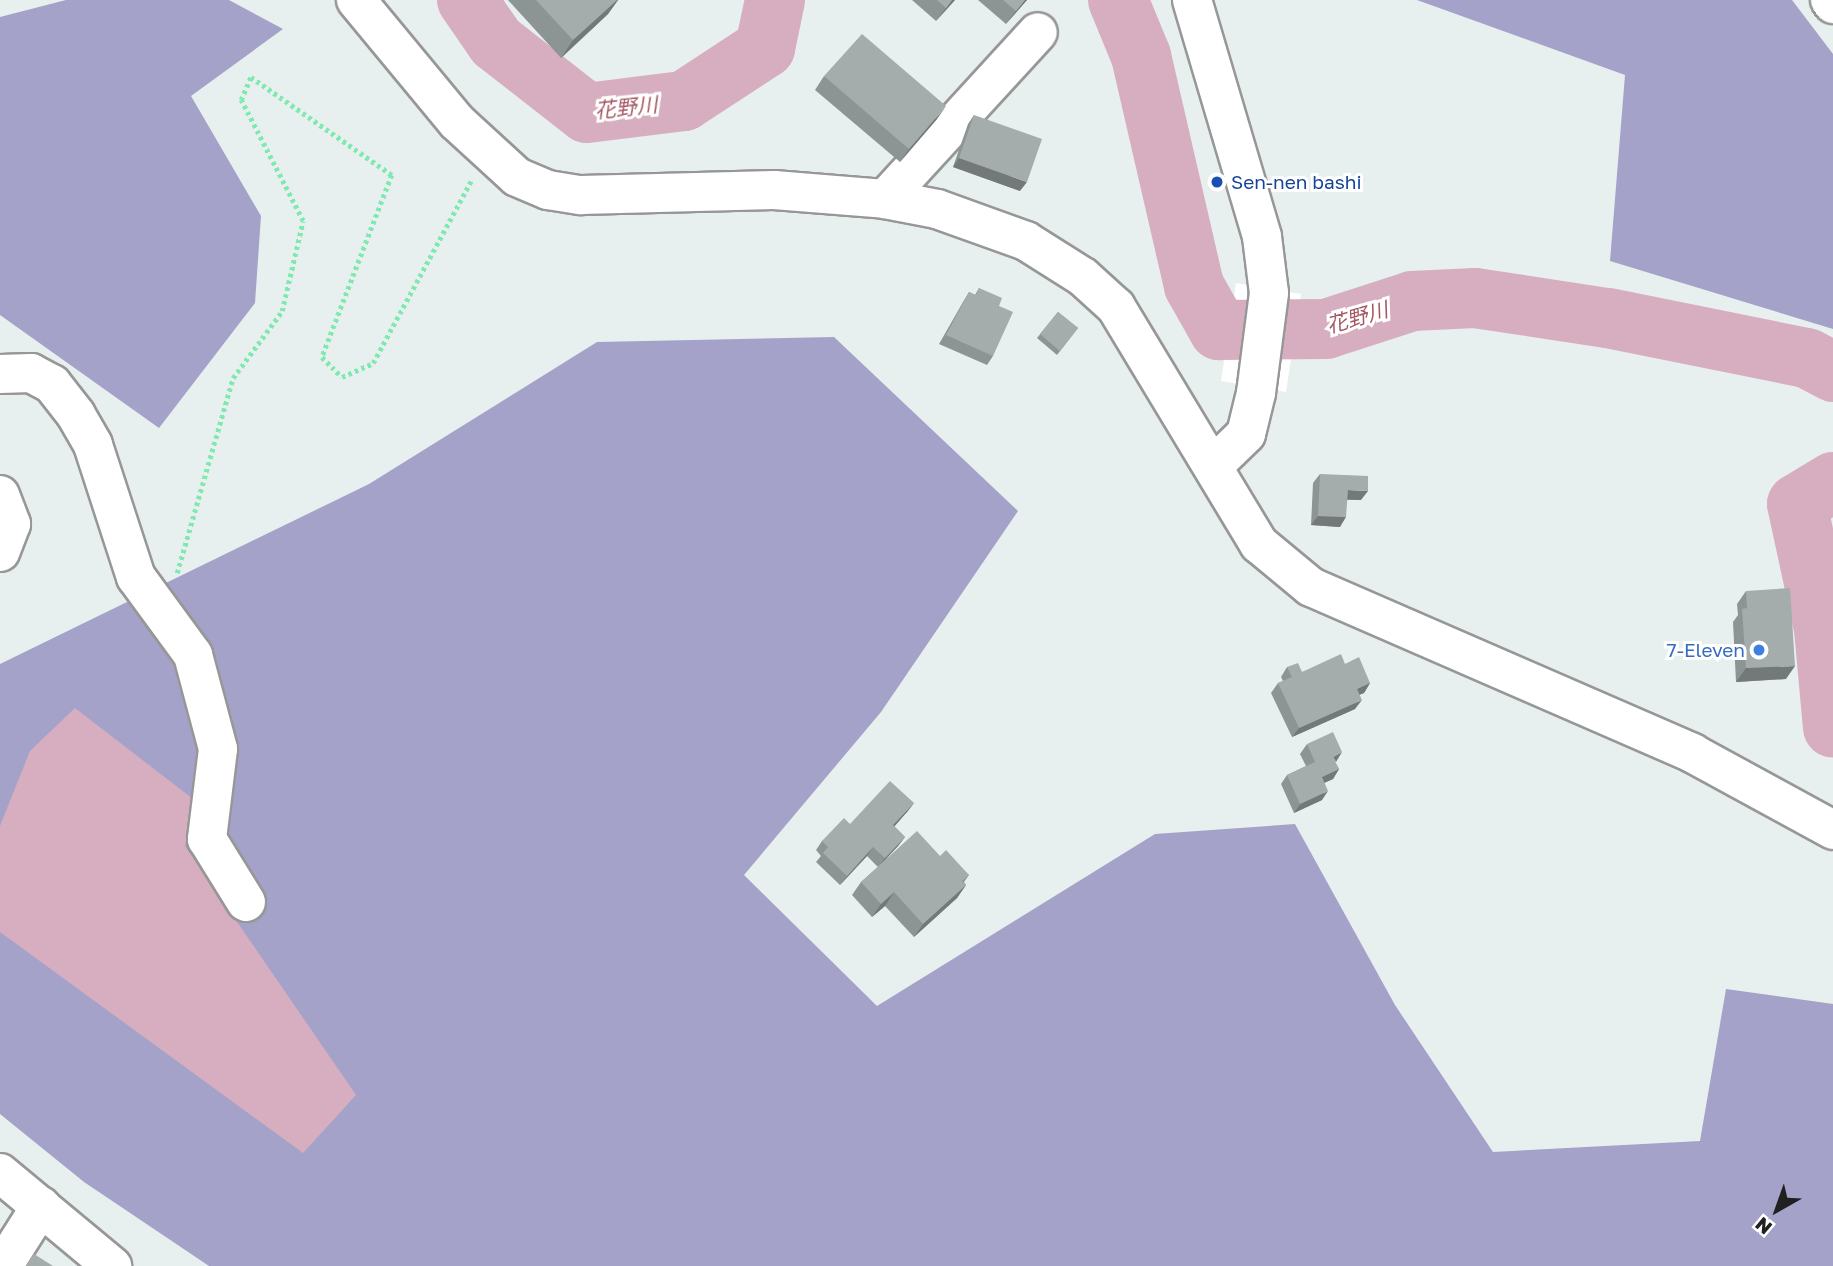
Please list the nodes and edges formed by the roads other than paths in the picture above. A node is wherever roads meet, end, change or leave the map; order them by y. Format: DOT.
graph roads {
  1 [pos="356,0"];
  2 [pos="1192,0"];
  3 [pos="1038,32"];
  4 [pos="885,199"];
  5 [pos="0,374"];
  6 [pos="1214,465"];
  7 [pos="0,495"];
  8 [pos="0,552"];
  9 [pos="1833,830"];
  10 [pos="246,902"];
  11 [pos="0,1173"];
  12 [pos="41,1206"];
  13 [pos="3,1266"];
  14 [pos="112,1266"];
  1 -- 4 [label="street"];
  2 -- 6 [label="street"];
  3 -- 4 [label="street"];
  4 -- 6 [label="street"];
  5 -- 10 [label="street"];
  6 -- 9 [label="street"];
  7 -- 8 [label="street"];
  11 -- 12 [label="street"];
  12 -- 13 [label="street"];
  12 -- 14 [label="street"];
}
